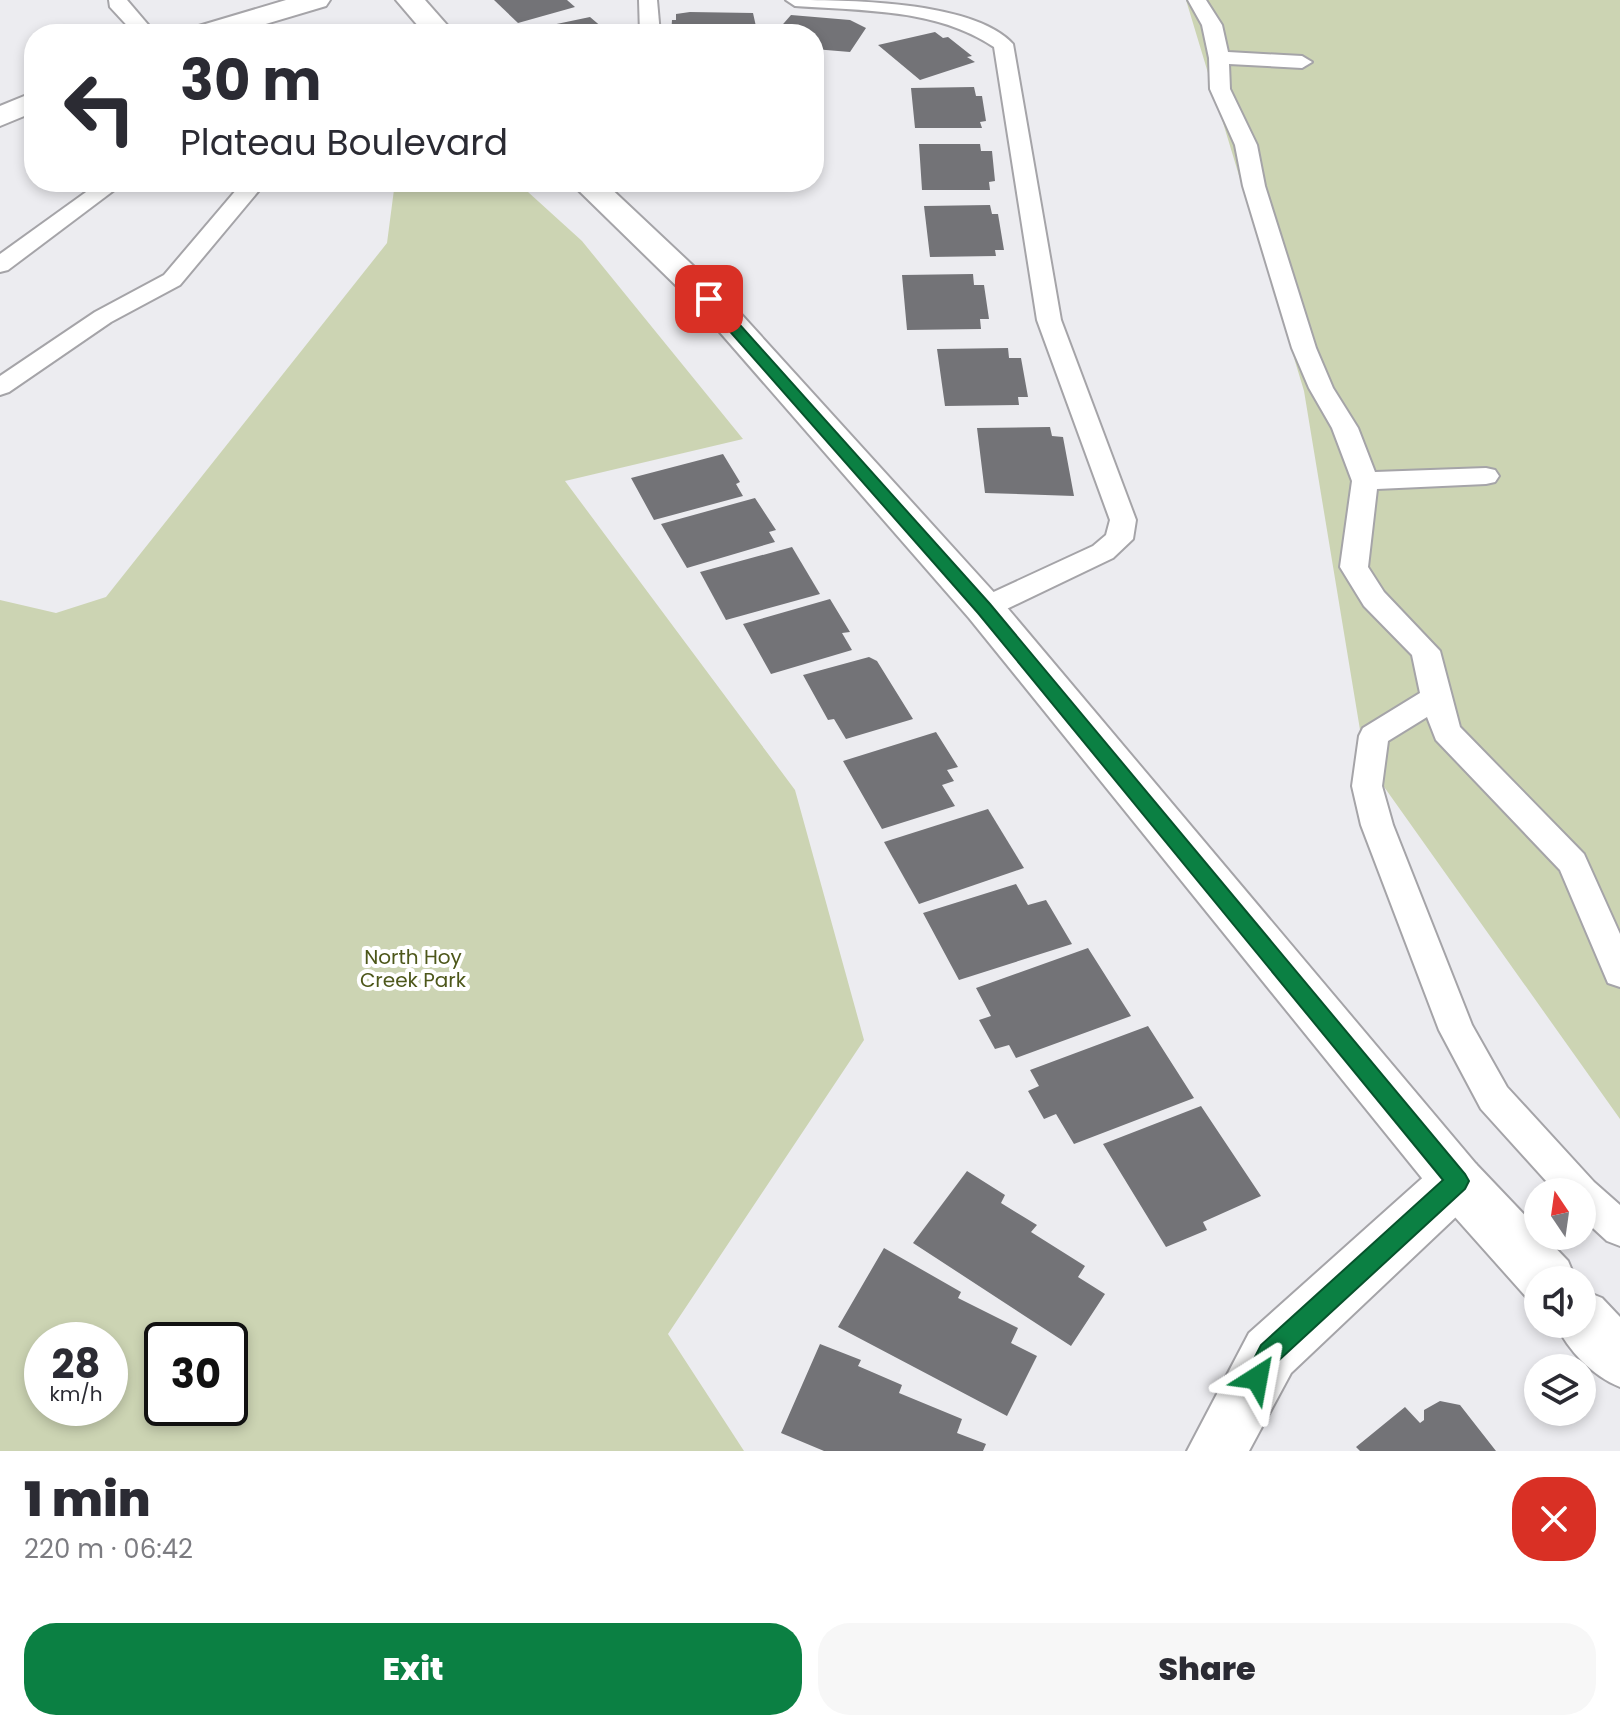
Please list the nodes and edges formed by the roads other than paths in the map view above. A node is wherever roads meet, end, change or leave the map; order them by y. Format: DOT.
graph roads {
  1 [pos="118,0"];
  2 [pos="316,0"];
  3 [pos="410,0"];
  4 [pos="648,0"];
  5 [pos="795,0"];
  6 [pos="1197,0"];
  7 [pos="137,24"];
  8 [pos="236,24"];
  9 [pos="432,24"];
  10 [pos="649,24"];
  11 [pos="1219,58"];
  12 [pos="1302,62"];
  13 [pos="24,106"];
  14 [pos="0,117"];
  15 [pos="100,192"];
  16 [pos="247,192"];
  17 [pos="597,192"];
  18 [pos="0,265"];
  19 [pos="0,387"];
  20 [pos="1486,476"];
  21 [pos="1365,481"];
  22 [pos="984,608"];
  23 [pos="1436,697"];
  24 [pos="1620,973"];
  25 [pos="1567,1178"];
  26 [pos="1457,1181"];
  27 [pos="1596,1207"];
  28 [pos="1620,1229"];
  29 [pos="1535,1266"];
  30 [pos="1596,1332"];
  31 [pos="1620,1359"];
  32 [pos="1217,1451"];
  1 -- 7 [label="lane"];
  2 -- 8 [label="street"];
  3 -- 9 [label="street"];
  4 -- 10 [label="lane"];
  5 -- 22 [label="lane"];
  6 -- 11 [label="lane"];
  11 -- 12 [label="lane"];
  11 -- 21 [label="lane"];
  13 -- 14 [label="street"];
  15 -- 18 [label="lane"];
  16 -- 19 [label="lane"];
  17 -- 22 [label="street"];
  20 -- 21 [label="lane"];
  21 -- 23 [label="lane"];
  22 -- 26 [label="street"];
  23 -- 24 [label="lane"];
  23 -- 25 [label="lane"];
  26 -- 29 [label="street"];
  26 -- 32 [label="street"];
  27 -- 28 [label="lane"];
  30 -- 31 [label="street"];
}
